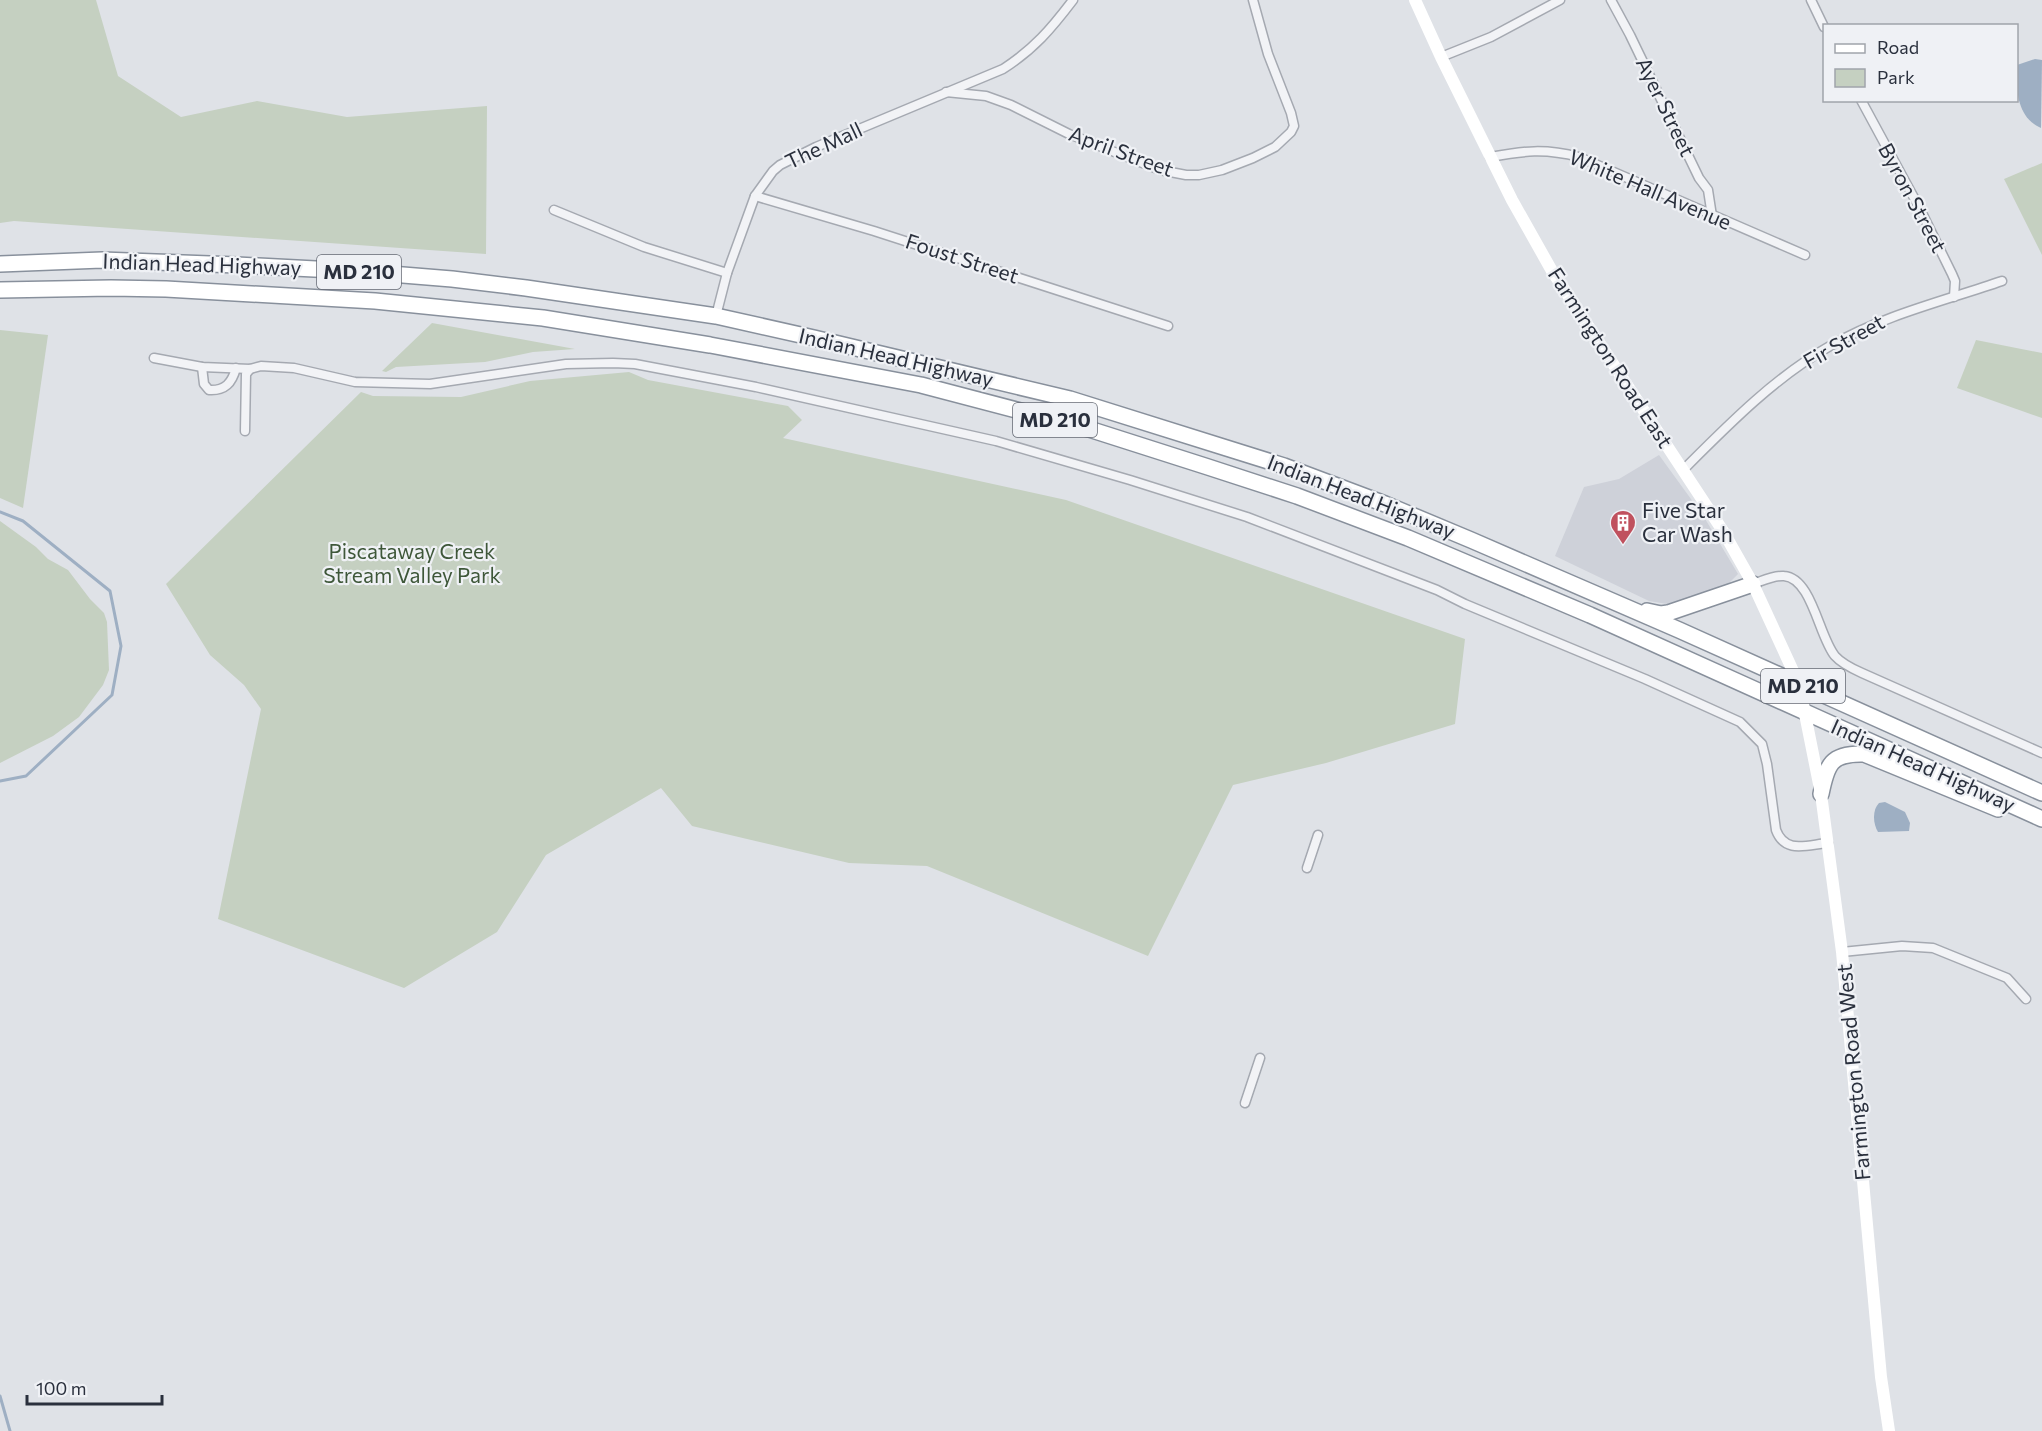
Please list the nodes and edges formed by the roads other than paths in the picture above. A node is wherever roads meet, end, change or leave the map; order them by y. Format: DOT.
graph roads {
  1 [pos="1073,0"];
  2 [pos="1253,0"];
  3 [pos="1415,0"];
  4 [pos="1560,0"];
  5 [pos="1611,0"];
  6 [pos="1811,0"];
  7 [pos="1823,25"];
  8 [pos="1441,57"];
  9 [pos="946,92"];
  10 [pos="1862,102"];
  11 [pos="1490,157"];
  12 [pos="755,196"];
  13 [pos="554,210"];
  14 [pos="1712,216"];
  15 [pos="1805,255"];
  16 [pos="0,264"];
  17 [pos="727,273"];
  18 [pos="2002,280"];
  19 [pos="0,290"];
  20 [pos="1954,297"];
  21 [pos="716,316"];
  22 [pos="1168,326"];
  23 [pos="154,358"];
  24 [pos="202,367"];
  25 [pos="236,368"];
  26 [pos="250,369"];
  27 [pos="245,431"];
  28 [pos="1683,470"];
  29 [pos="1753,584"];
  30 [pos="1593,593"];
  31 [pos="1798,684"];
  32 [pos="1806,714"];
  33 [pos="2042,753"];
  34 [pos="2042,793"];
  35 [pos="1821,794"];
  36 [pos="2042,820"];
  37 [pos="1318,835"];
  38 [pos="1828,843"];
  39 [pos="1307,868"];
  40 [pos="1842,952"];
  41 [pos="2025,999"];
  42 [pos="1260,1058"];
  43 [pos="1245,1103"];
  44 [pos="1889,1431"];
  1 -- 9 [label="street, The Mall"];
  2 -- 9 [label="street, April Street"];
  3 -- 8 [label="main road, Farmington Road East"];
  4 -- 8 [label="street"];
  5 -- 14 [label="street, Ayer Street"];
  6 -- 7 [label="street"];
  8 -- 11 [label="main road, Farmington Road East"];
  9 -- 12 [label="street, The Mall"];
  10 -- 20 [label="street, Byron Street"];
  11 -- 14 [label="street, White Hall Avenue"];
  11 -- 28 [label="main road, Farmington Road East"];
  12 -- 17 [label="street, The Mall"];
  12 -- 22 [label="street, Foust Street"];
  13 -- 17 [label="street"];
  14 -- 15 [label="street, White Hall Avenue"];
  16 -- 21 [label="highway, Indian Head Highway / MD 210"];
  17 -- 21 [label="street, The Mall"];
  18 -- 20 [label="street, Fir Street"];
  19 -- 32 [label="highway, Indian Head Highway / MD 210"];
  20 -- 28 [label="street, Fir Street"];
  21 -- 30 [label="highway, Indian Head Highway / MD 210"];
  23 -- 24 [label="street"];
  24 -- 25 [label="street"];
  24 -- 25 [label="street"];
  25 -- 26 [label="street"];
  26 -- 27 [label="street"];
  26 -- 38 [label="street"];
  28 -- 29 [label="main road, Farmington Road East"];
  29 -- 30 [label="highway"];
  29 -- 31 [label="main road, Farmington Road East"];
  29 -- 33 [label="street"];
  30 -- 31 [label="highway, Indian Head Highway / MD 210"];
  31 -- 32 [label="main road, Farmington Road East"];
  31 -- 34 [label="highway, Indian Head Highway / MD 210"];
  32 -- 35 [label="main road, Farmington Road West"];
  32 -- 36 [label="highway, Indian Head Highway / MD 210"];
  35 -- 36 [label="highway"];
  35 -- 38 [label="main road, Farmington Road West"];
  37 -- 39 [label="street"];
  38 -- 40 [label="main road, Farmington Road West"];
  40 -- 41 [label="street"];
  40 -- 44 [label="main road, Farmington Road West"];
  42 -- 43 [label="street"];
}
